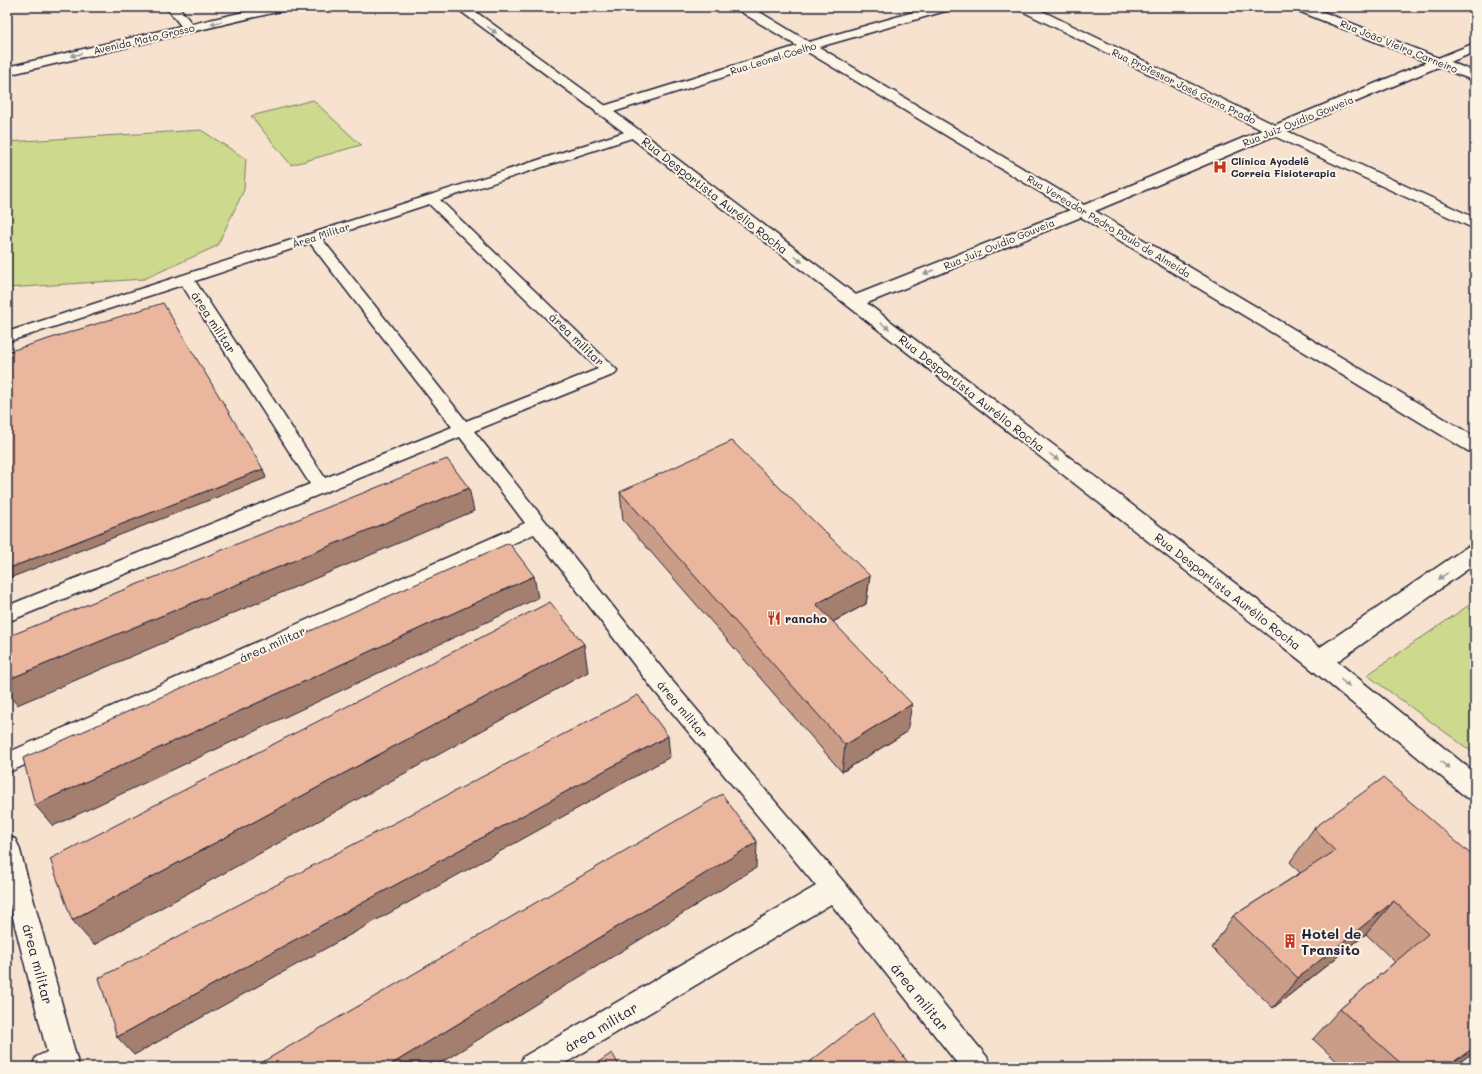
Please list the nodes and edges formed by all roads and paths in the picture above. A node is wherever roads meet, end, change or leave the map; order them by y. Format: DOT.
graph roads {
  1 [pos="172,7"];
  2 [pos="281,7"];
  3 [pos="461,7"];
  4 [pos="742,7"];
  5 [pos="945,7"];
  6 [pos="1024,7"];
  7 [pos="1300,7"];
  8 [pos="190,29"];
  9 [pos="809,46"];
  10 [pos="1475,47"];
  11 [pos="1440,62"];
  12 [pos="7,71"];
  13 [pos="1475,77"];
  14 [pos="602,111"];
  15 [pos="1275,131"];
  16 [pos="634,133"];
  17 [pos="431,199"];
  18 [pos="1082,210"];
  19 [pos="1475,224"];
  20 [pos="313,237"];
  21 [pos="186,278"];
  22 [pos="854,302"];
  23 [pos="7,337"];
  24 [pos="462,430"];
  25 [pos="1475,446"];
  26 [pos="321,487"];
  27 [pos="537,526"];
  28 [pos="1475,553"];
  29 [pos="7,614"];
  30 [pos="1318,661"];
  31 [pos="7,763"];
  32 [pos="1475,789"];
  33 [pos="7,847"];
  34 [pos="834,889"];
  35 [pos="58,1064"];
  36 [pos="533,1067"];
  37 [pos="977,1067"];
  1 -- 8 [label="street"];
  2 -- 8 [label="street, Avenida Mato Grosso, one-way"];
  3 -- 14 [label="street, Rua Desportista Aurélio Rocha, one-way"];
  4 -- 9 [label="street, Rua Vereador Pedro Paulo de Almeida"];
  5 -- 9 [label="street, Rua Leonel Coelho"];
  6 -- 15 [label="street, Rua Professor José Gama Prado"];
  7 -- 11 [label="street, Rua João Vieira Carneiro"];
  8 -- 12 [label="street, Avenida Mato Grosso, one-way"];
  9 -- 14 [label="street, Rua Leonel Coelho"];
  9 -- 18 [label="street, Rua Vereador Pedro Paulo de Almeida"];
  10 -- 11 [label="street, Rua Juiz Ovídio Gouveia"];
  11 -- 13 [label="street, Rua João Vieira Carneiro"];
  11 -- 15 [label="street, Rua Juiz Ovídio Gouveia"];
  14 -- 16 [label="street, Rua Desportista Aurélio Rocha"];
  15 -- 18 [label="street, Rua Juiz Ovídio Gouveia"];
  15 -- 19 [label="street, Rua Professor José Gama Prado"];
  16 -- 17 [label="lane, Área Militar"];
  16 -- 22 [label="street, Rua Desportista Aurélio Rocha, one-way"];
  17 -- 20 [label="lane, Área Militar"];
  17 -- 24 [label="lane, área militar"];
  18 -- 22 [label="street, Rua Juiz Ovídio Gouveia, one-way"];
  18 -- 25 [label="street, Rua Vereador Pedro Paulo de Almeida"];
  20 -- 21 [label="lane, Área Militar"];
  20 -- 24 [label="lane, área militar"];
  21 -- 23 [label="lane, Área Militar"];
  21 -- 26 [label="lane, área militar"];
  22 -- 30 [label="street, Rua Desportista Aurélio Rocha, one-way"];
  24 -- 26 [label="lane, área militar"];
  24 -- 27 [label="lane, área militar"];
  26 -- 29 [label="lane, área militar"];
  27 -- 31 [label="lane, área militar"];
  27 -- 34 [label="lane, área militar"];
  28 -- 30 [label="street, one-way"];
  30 -- 32 [label="street, Rua Desportista Aurélio Rocha, one-way"];
  33 -- 35 [label="lane, área militar"];
  34 -- 36 [label="lane, área militar"];
  34 -- 37 [label="lane, área militar"];
}
